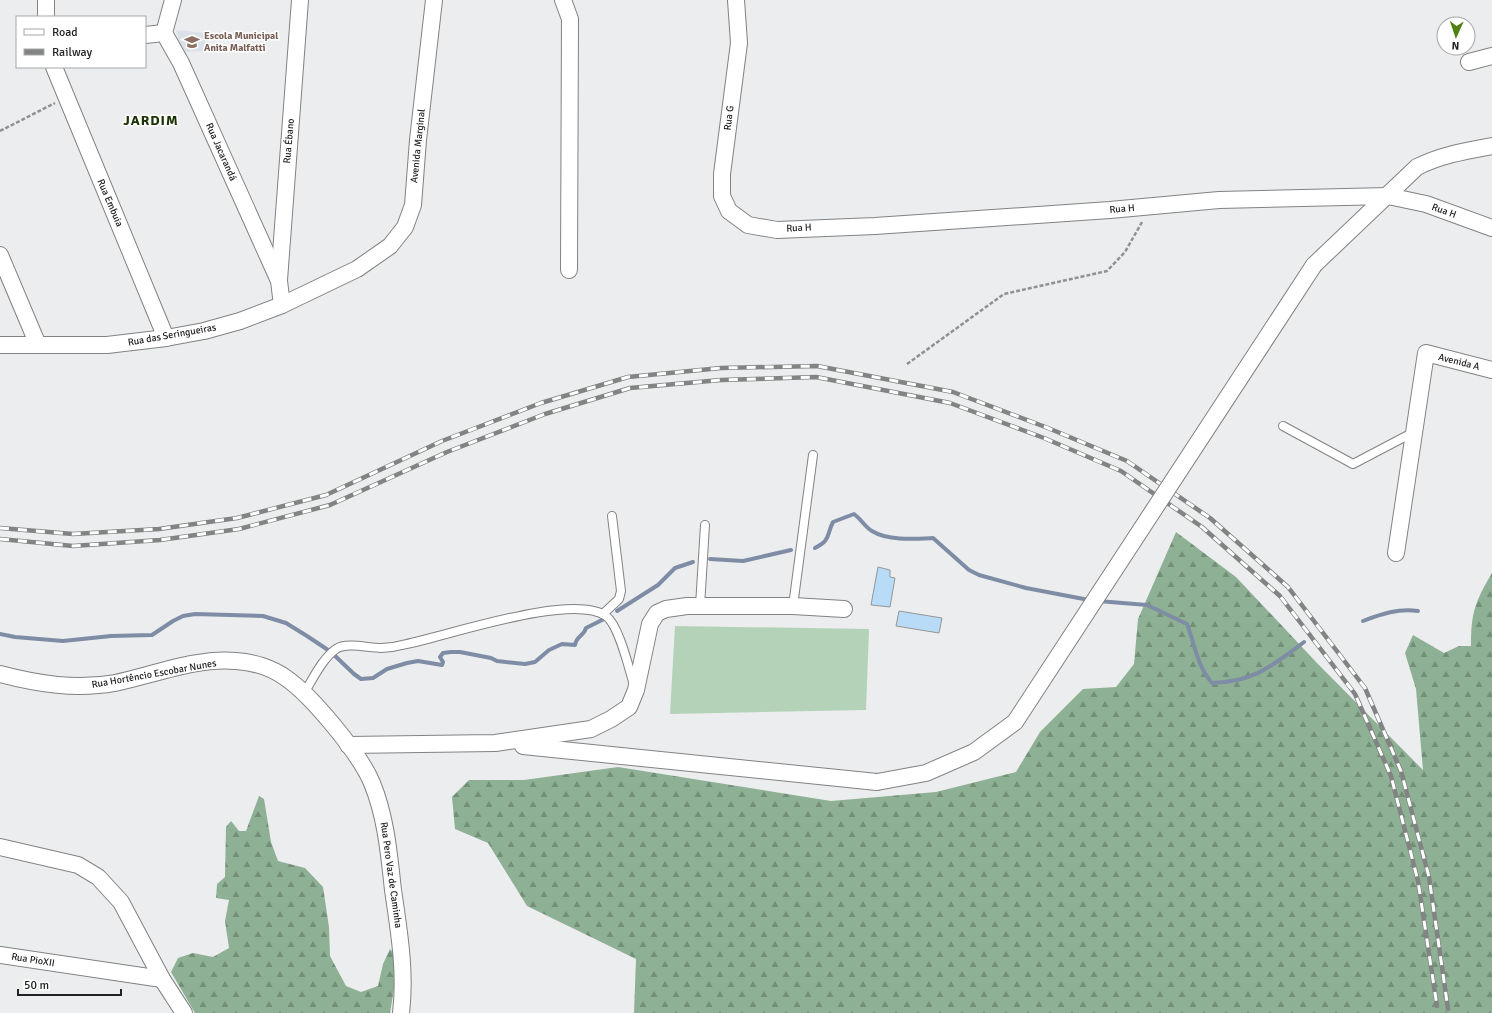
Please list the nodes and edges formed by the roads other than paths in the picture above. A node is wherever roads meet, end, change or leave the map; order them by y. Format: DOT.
graph roads {
  1 [pos="46,0"];
  2 [pos="173,0"];
  3 [pos="300,0"];
  4 [pos="434,0"];
  5 [pos="563,0"];
  6 [pos="736,0"];
  7 [pos="46,16"];
  8 [pos="164,33"];
  9 [pos="146,35"];
  10 [pos="1492,56"];
  11 [pos="1469,62"];
  12 [pos="54,68"];
  13 [pos="1492,146"];
  14 [pos="1388,196"];
  15 [pos="748,225"];
  16 [pos="1492,228"];
  17 [pos="0,255"];
  18 [pos="357,269"];
  19 [pos="568,270"];
  20 [pos="279,281"];
  21 [pos="282,305"];
  22 [pos="166,338"];
  23 [pos="0,344"];
  24 [pos="38,345"];
  25 [pos="1492,370"];
  26 [pos="1283,426"];
  27 [pos="1414,432"];
  28 [pos="813,455"];
  29 [pos="612,516"];
  30 [pos="705,525"];
  31 [pos="1396,553"];
  32 [pos="700,606"];
  33 [pos="794,606"];
  34 [pos="844,609"];
  35 [pos="603,614"];
  36 [pos="0,674"];
  37 [pos="636,690"];
  38 [pos="304,693"];
  39 [pos="495,743"];
  40 [pos="348,745"];
  41 [pos="0,847"];
  42 [pos="0,955"];
  43 [pos="162,979"];
  44 [pos="184,1013"];
  45 [pos="401,1013"];
  1 -- 7 [label="street"];
  2 -- 8 [label="street"];
  3 -- 20 [label="street, Rua Ébano"];
  4 -- 18 [label="street, Avenida Marginal"];
  5 -- 19 [label="street"];
  6 -- 15 [label="street, Rua G"];
  8 -- 9 [label="street"];
  8 -- 20 [label="street, Rua Jacarandá"];
  10 -- 11 [label="street"];
  12 -- 22 [label="street, Rua Embuia"];
  13 -- 14 [label="street"];
  14 -- 15 [label="street, Rua H"];
  14 -- 16 [label="street, Rua H"];
  14 -- 39 [label="street, bridge"];
  17 -- 24 [label="street"];
  18 -- 21 [label="street, Rua das Seringueiras"];
  20 -- 21 [label="street, Rua Jacarandá"];
  21 -- 22 [label="street, Rua das Seringueiras"];
  22 -- 24 [label="street, Rua das Seringueiras"];
  23 -- 24 [label="street, Rua das Seringueiras"];
  25 -- 27 [label="street, Avenida A"];
  26 -- 27 [label="lane"];
  27 -- 31 [label="street"];
  28 -- 33 [label="lane"];
  29 -- 35 [label="lane"];
  30 -- 32 [label="lane"];
  32 -- 33 [label="street"];
  32 -- 37 [label="street"];
  33 -- 34 [label="street"];
  35 -- 37 [label="lane"];
  35 -- 38 [label="lane"];
  36 -- 38 [label="street, Rua Hortêncio Escobar Nunes"];
  37 -- 39 [label="street"];
  38 -- 40 [label="street, Rua Hortêncio Escobar Nunes"];
  39 -- 40 [label="street"];
  40 -- 45 [label="street, Rua Pero Vaz de Caminha"];
  41 -- 43 [label="street"];
  42 -- 43 [label="street, Rua PioXII"];
  43 -- 44 [label="street"];
}
